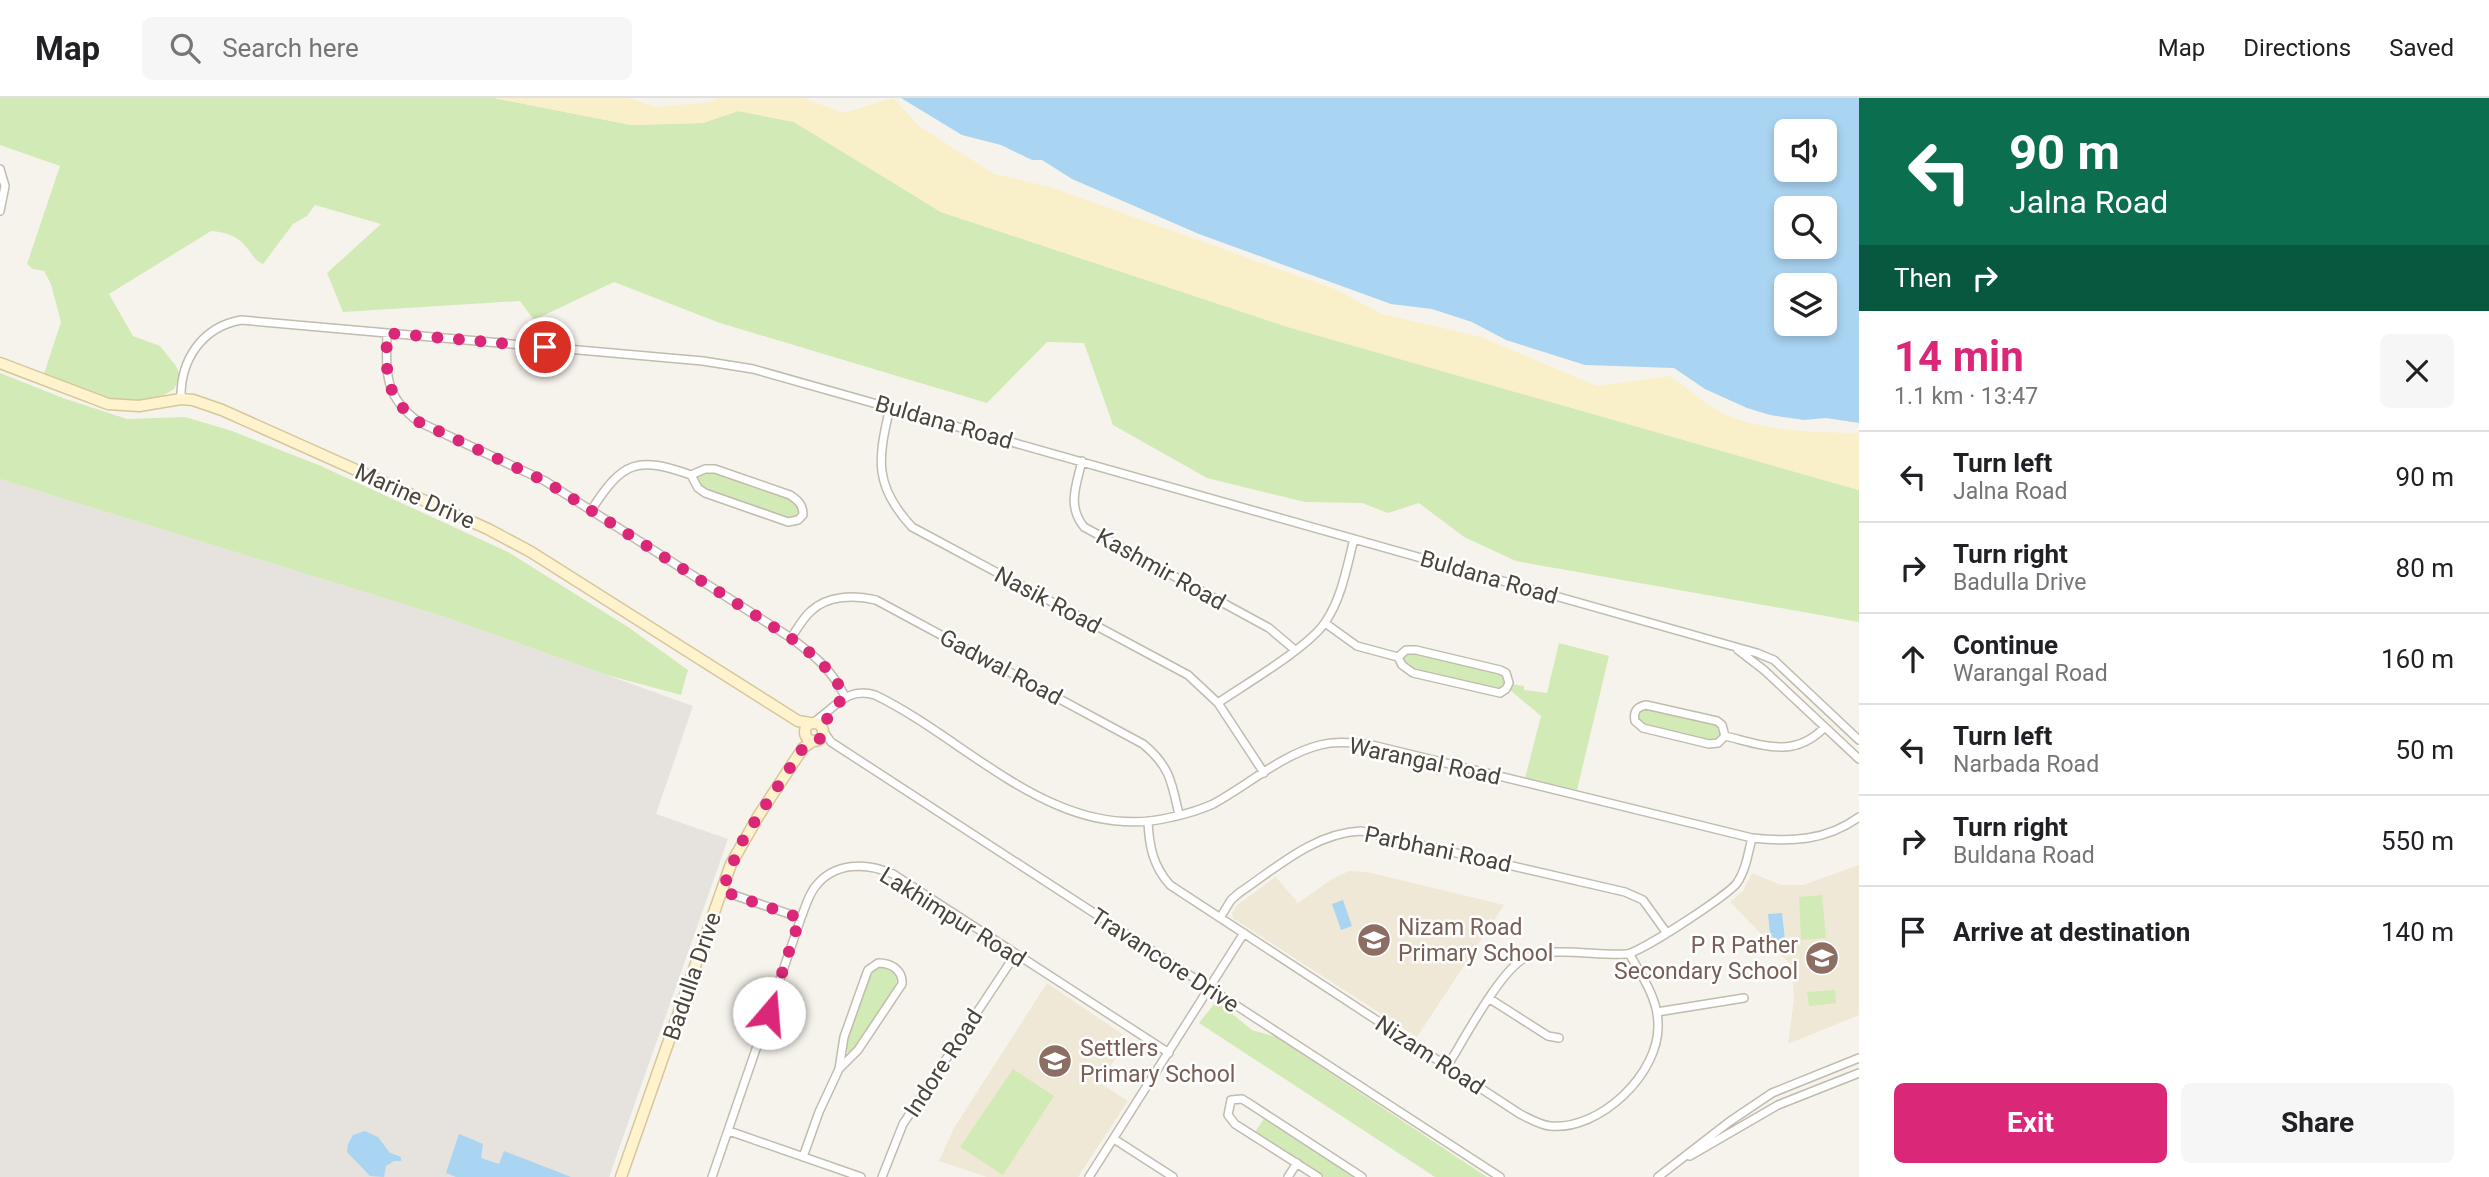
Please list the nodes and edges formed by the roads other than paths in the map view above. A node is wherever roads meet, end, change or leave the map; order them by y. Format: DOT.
graph roads {
  1 [pos="0,169"];
  2 [pos="0,211"];
  3 [pos="387,333"];
  4 [pos="0,363"];
  5 [pos="181,399"];
  6 [pos="890,407"];
  7 [pos="1082,461"];
  8 [pos="691,475"];
  9 [pos="592,509"];
  10 [pos="1354,539"];
  11 [pos="1325,623"];
  12 [pos="791,638"];
  13 [pos="1733,647"];
  14 [pos="1295,650"];
  15 [pos="1398,657"];
  16 [pos="845,696"];
  17 [pos="1218,703"];
  18 [pos="1824,728"];
  19 [pos="814,732"];
  20 [pos="1725,736"];
  21 [pos="1859,740"];
  22 [pos="1859,759"];
  23 [pos="1264,773"];
  24 [pos="1179,815"];
  25 [pos="1859,817"];
  26 [pos="1148,821"];
  27 [pos="1752,838"];
  28 [pos="722,891"];
  29 [pos="800,918"];
  30 [pos="1220,918"];
  31 [pos="1666,932"];
  32 [pos="1244,933"];
  33 [pos="1015,955"];
  34 [pos="1630,955"];
  35 [pos="1210,989"];
  36 [pos="1744,998"];
  37 [pos="1490,999"];
  38 [pos="1657,1012"];
  39 [pos="1559,1038"];
  40 [pos="1169,1053"];
  41 [pos="1859,1058"];
  42 [pos="1448,1065"];
  43 [pos="839,1069"];
  44 [pos="1859,1073"];
  45 [pos="729,1131"];
  46 [pos="1114,1139"];
  47 [pos="803,1157"];
  48 [pos="1297,1163"];
  49 [pos="1675,1164"];
  50 [pos="621,1177"];
  51 [pos="712,1177"];
  52 [pos="861,1177"];
  53 [pos="882,1177"];
  54 [pos="1089,1177"];
  55 [pos="1173,1177"];
  56 [pos="1289,1177"];
  57 [pos="1318,1177"];
  58 [pos="1362,1177"];
  59 [pos="1500,1177"];
  60 [pos="1658,1177"];
  1 -- 2 [label="street"];
  3 -- 5 [label="street, Buldana Road"];
  3 -- 6 [label="street, Buldana Road"];
  3 -- 9 [label="street"];
  4 -- 5 [label="street, Marine Drive"];
  5 -- 19 [label="street, Marine Drive"];
  6 -- 7 [label="street, Buldana Road"];
  6 -- 17 [label="street, Nasik Road"];
  7 -- 10 [label="street, Buldana Road"];
  7 -- 14 [label="street, Kashmir Road"];
  8 -- 8 [label="street"];
  8 -- 9 [label="street"];
  9 -- 12 [label="street"];
  10 -- 11 [label="street"];
  10 -- 13 [label="street, Buldana Road"];
  11 -- 14 [label="street"];
  11 -- 15 [label="street"];
  12 -- 16 [label="street"];
  12 -- 24 [label="street, Gadwal Road"];
  13 -- 18 [label="street, Buldana Road"];
  13 -- 21 [label="street, Buldana Road"];
  14 -- 17 [label="street"];
  15 -- 15 [label="street"];
  16 -- 19 [label="street"];
  16 -- 26 [label="street, Warangal Road"];
  17 -- 23 [label="street, Nasik Road"];
  18 -- 20 [label="street"];
  18 -- 22 [label="street, Buldana Road"];
  19 -- 28 [label="street, Badulla Drive"];
  19 -- 35 [label="street, Travancore Drive"];
  20 -- 20 [label="street"];
  23 -- 24 [label="street, Warangal Road"];
  23 -- 27 [label="street, Warangal Road"];
  24 -- 26 [label="street, Warangal Road"];
  25 -- 27 [label="street, Warangal Road"];
  26 -- 30 [label="street, Nizam Road"];
  27 -- 31 [label="street"];
  28 -- 29 [label="street"];
  28 -- 50 [label="street, Badulla Drive"];
  29 -- 33 [label="street, Lakhimpur Road"];
  29 -- 45 [label="street, Lakhimpur Road"];
  30 -- 31 [label="street, Parbhani Road"];
  30 -- 32 [label="street, Nizam Road"];
  31 -- 34 [label="street"];
  32 -- 35 [label="street"];
  32 -- 42 [label="street, Nizam Road"];
  33 -- 40 [label="street, Lakhimpur Road"];
  33 -- 53 [label="street, Indore Road"];
  34 -- 37 [label="street"];
  34 -- 38 [label="street, Nizam Road"];
  35 -- 40 [label="street"];
  35 -- 59 [label="street, Travancore Drive"];
  36 -- 38 [label="street"];
  37 -- 39 [label="street"];
  37 -- 42 [label="street"];
  38 -- 42 [label="street, Nizam Road"];
  40 -- 46 [label="street"];
  41 -- 49 [label="street"];
  43 -- 43 [label="street"];
  43 -- 47 [label="street"];
  44 -- 49 [label="street"];
  45 -- 47 [label="street"];
  45 -- 51 [label="street, Lakhimpur Road"];
  46 -- 54 [label="street"];
  46 -- 55 [label="street"];
  47 -- 52 [label="street"];
  48 -- 56 [label="street"];
  48 -- 57 [label="street"];
  48 -- 58 [label="street"];
  49 -- 60 [label="street"];
}
